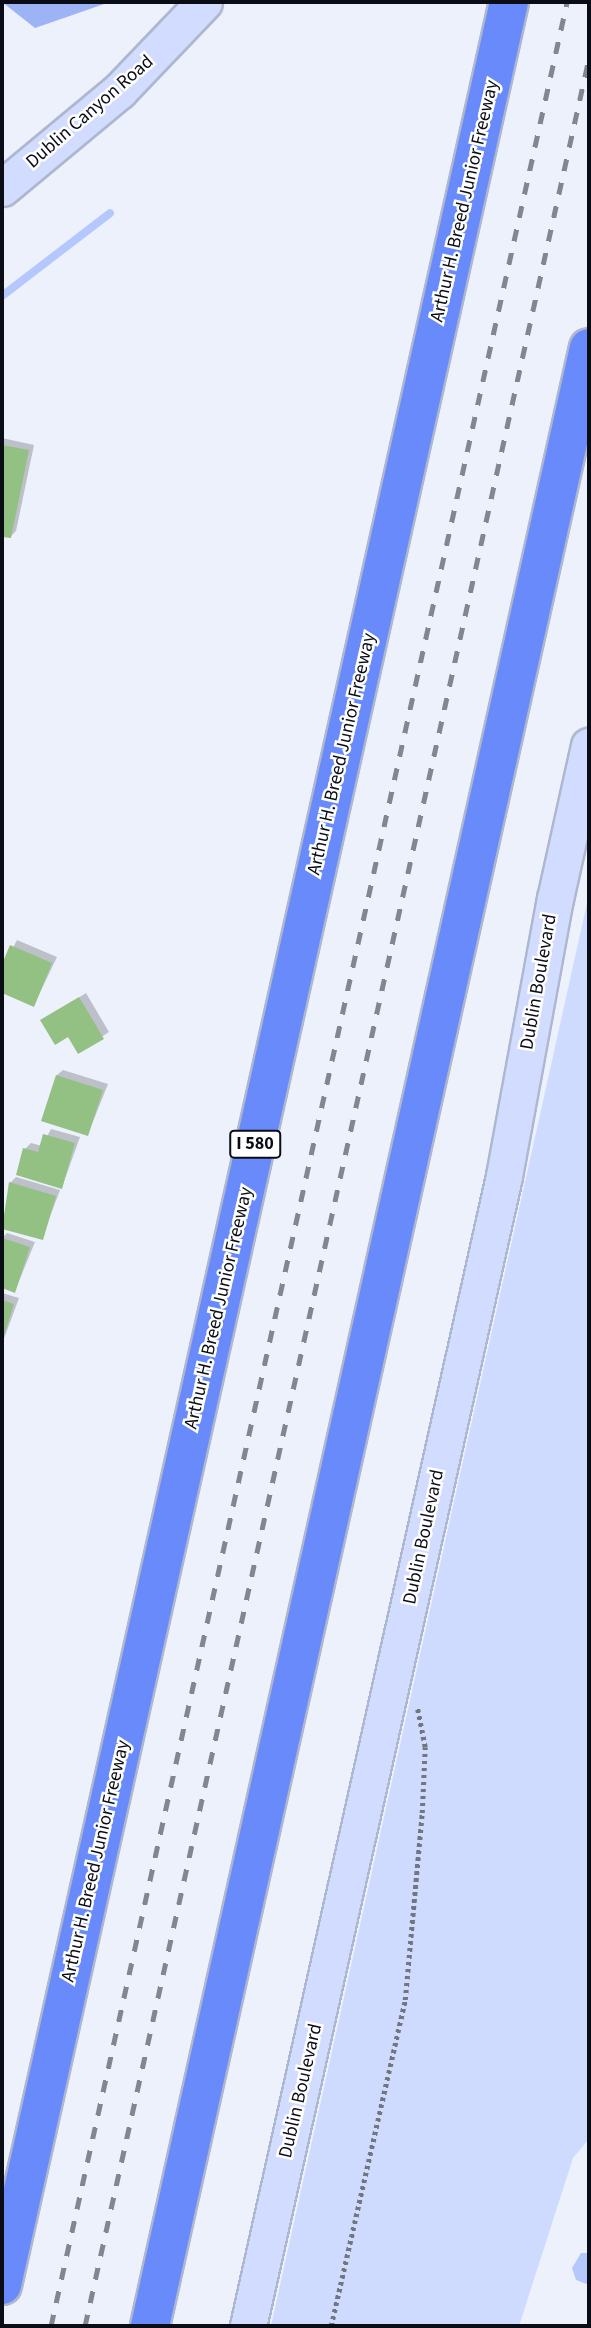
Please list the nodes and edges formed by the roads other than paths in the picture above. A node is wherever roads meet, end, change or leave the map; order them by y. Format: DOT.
graph roads {
  1 [pos="204,2"];
  2 [pos="509,2"];
  3 [pos="2,188"];
  4 [pos="589,348"];
  5 [pos="589,746"];
  6 [pos="2,2286"];
  7 [pos="150,2326"];
  8 [pos="248,2326"];
  1 -- 3 [label="street, Dublin Canyon Road"];
  2 -- 6 [label="highway, Arthur H. Breed Junior Freeway / I 580"];
  4 -- 7 [label="highway"];
  5 -- 8 [label="street, Dublin Boulevard"];
}
